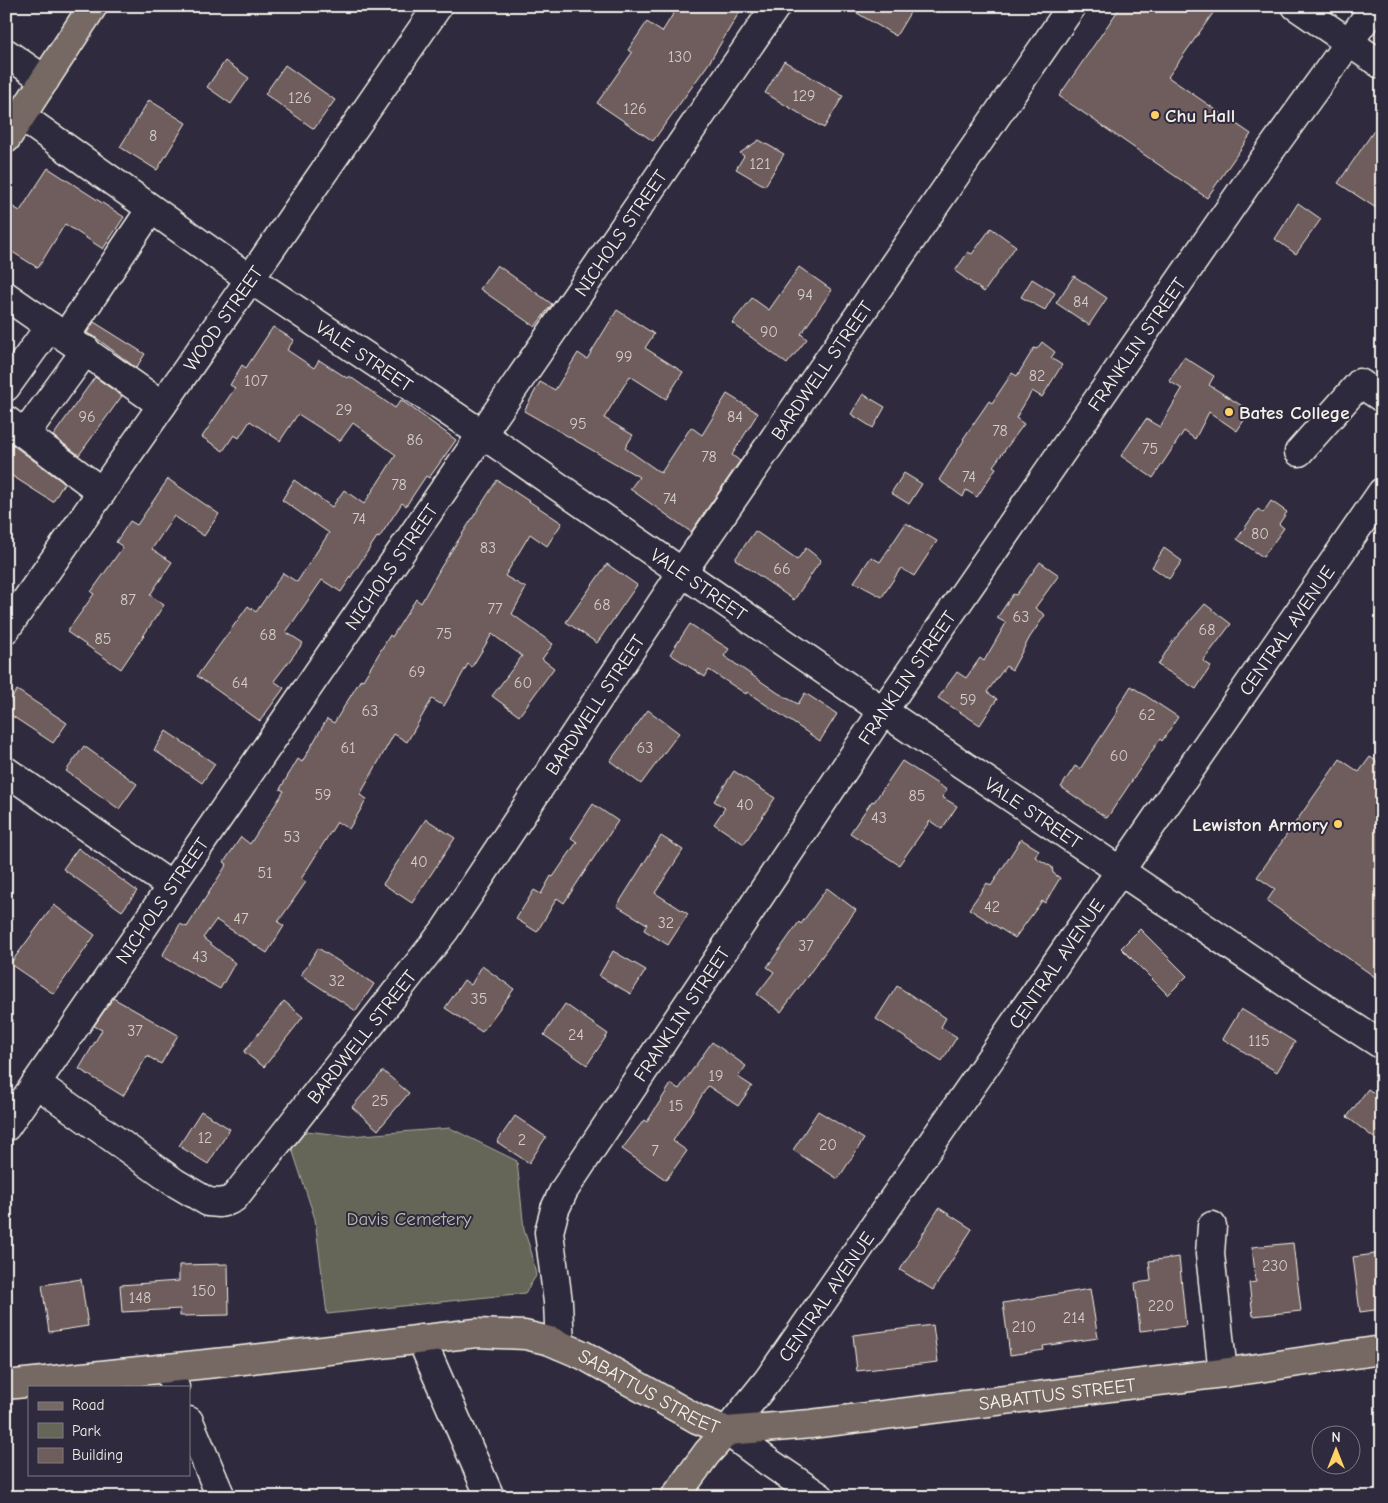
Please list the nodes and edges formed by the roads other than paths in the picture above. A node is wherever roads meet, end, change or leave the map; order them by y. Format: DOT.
graph roads {
  1 [pos="93,6"];
  2 [pos="438,6"];
  3 [pos="776,6"];
  4 [pos="1072,6"];
  5 [pos="1296,6"];
  6 [pos="1375,6"];
  7 [pos="1349,43"];
  8 [pos="6,52"];
  9 [pos="1382,65"];
  10 [pos="45,80"];
  11 [pos="21,116"];
  12 [pos="6,139"];
  13 [pos="151,209"];
  14 [pos="250,279"];
  15 [pos="6,296"];
  16 [pos="67,338"];
  17 [pos="6,388"];
  18 [pos="1382,398"];
  19 [pos="162,405"];
  20 [pos="16,427"];
  21 [pos="482,434"];
  22 [pos="1299,452"];
  23 [pos="102,492"];
  24 [pos="1382,492"];
  25 [pos="683,571"];
  26 [pos="6,629"];
  27 [pos="883,711"];
  28 [pos="6,771"];
  29 [pos="1120,871"];
  30 [pos="171,886"];
  31 [pos="1382,1045"];
  32 [pos="36,1083"];
  33 [pos="6,1127"];
  34 [pos="1212,1226"];
  35 [pos="421,1339"];
  36 [pos="560,1345"];
  37 [pos="1382,1350"];
  38 [pos="1223,1373"];
  39 [pos="171,1378"];
  40 [pos="6,1385"];
  41 [pos="190,1423"];
  42 [pos="727,1431"];
  43 [pos="221,1497"];
  44 [pos="490,1497"];
  45 [pos="675,1497"];
  46 [pos="820,1497"];
  1 -- 10 [label="main road"];
  2 -- 14 [label="street, WOOD STREET"];
  3 -- 21 [label="street, NICHOLS STREET"];
  4 -- 25 [label="street, BARDWELL STREET"];
  5 -- 7 [label="street"];
  6 -- 7 [label="street, FRANKLIN STREET"];
  7 -- 9 [label="street"];
  7 -- 27 [label="street, FRANKLIN STREET"];
  8 -- 10 [label="street"];
  10 -- 11 [label="main road"];
  11 -- 12 [label="main road"];
  11 -- 13 [label="street, VALE STREET"];
  13 -- 14 [label="street, VALE STREET"];
  13 -- 16 [label="street"];
  14 -- 19 [label="street, WOOD STREET"];
  14 -- 21 [label="street, VALE STREET"];
  15 -- 16 [label="street"];
  16 -- 17 [label="street"];
  16 -- 19 [label="street"];
  16 -- 20 [label="street"];
  18 -- 22 [label="street"];
  19 -- 23 [label="street, WOOD STREET"];
  20 -- 23 [label="street"];
  21 -- 25 [label="street, VALE STREET"];
  21 -- 30 [label="street, NICHOLS STREET"];
  23 -- 26 [label="street, WOOD STREET"];
  24 -- 29 [label="street, CENTRAL AVENUE"];
  25 -- 27 [label="street, VALE STREET"];
  25 -- 32 [label="street, BARDWELL STREET"];
  27 -- 29 [label="street, VALE STREET"];
  27 -- 36 [label="street, FRANKLIN STREET"];
  28 -- 30 [label="street"];
  29 -- 31 [label="street, VALE STREET"];
  29 -- 42 [label="street, CENTRAL AVENUE"];
  30 -- 32 [label="street, NICHOLS STREET"];
  32 -- 33 [label="street, NICHOLS STREET"];
  34 -- 38 [label="street"];
  35 -- 36 [label="main road, SABATTUS STREET"];
  35 -- 39 [label="main road, SABATTUS STREET"];
  35 -- 44 [label="street"];
  36 -- 42 [label="main road, SABATTUS STREET"];
  37 -- 38 [label="main road, SABATTUS STREET"];
  38 -- 42 [label="main road, SABATTUS STREET"];
  39 -- 40 [label="main road, SABATTUS STREET"];
  41 -- 43 [label="street"];
  42 -- 45 [label="main road"];
  42 -- 46 [label="street"];
}
